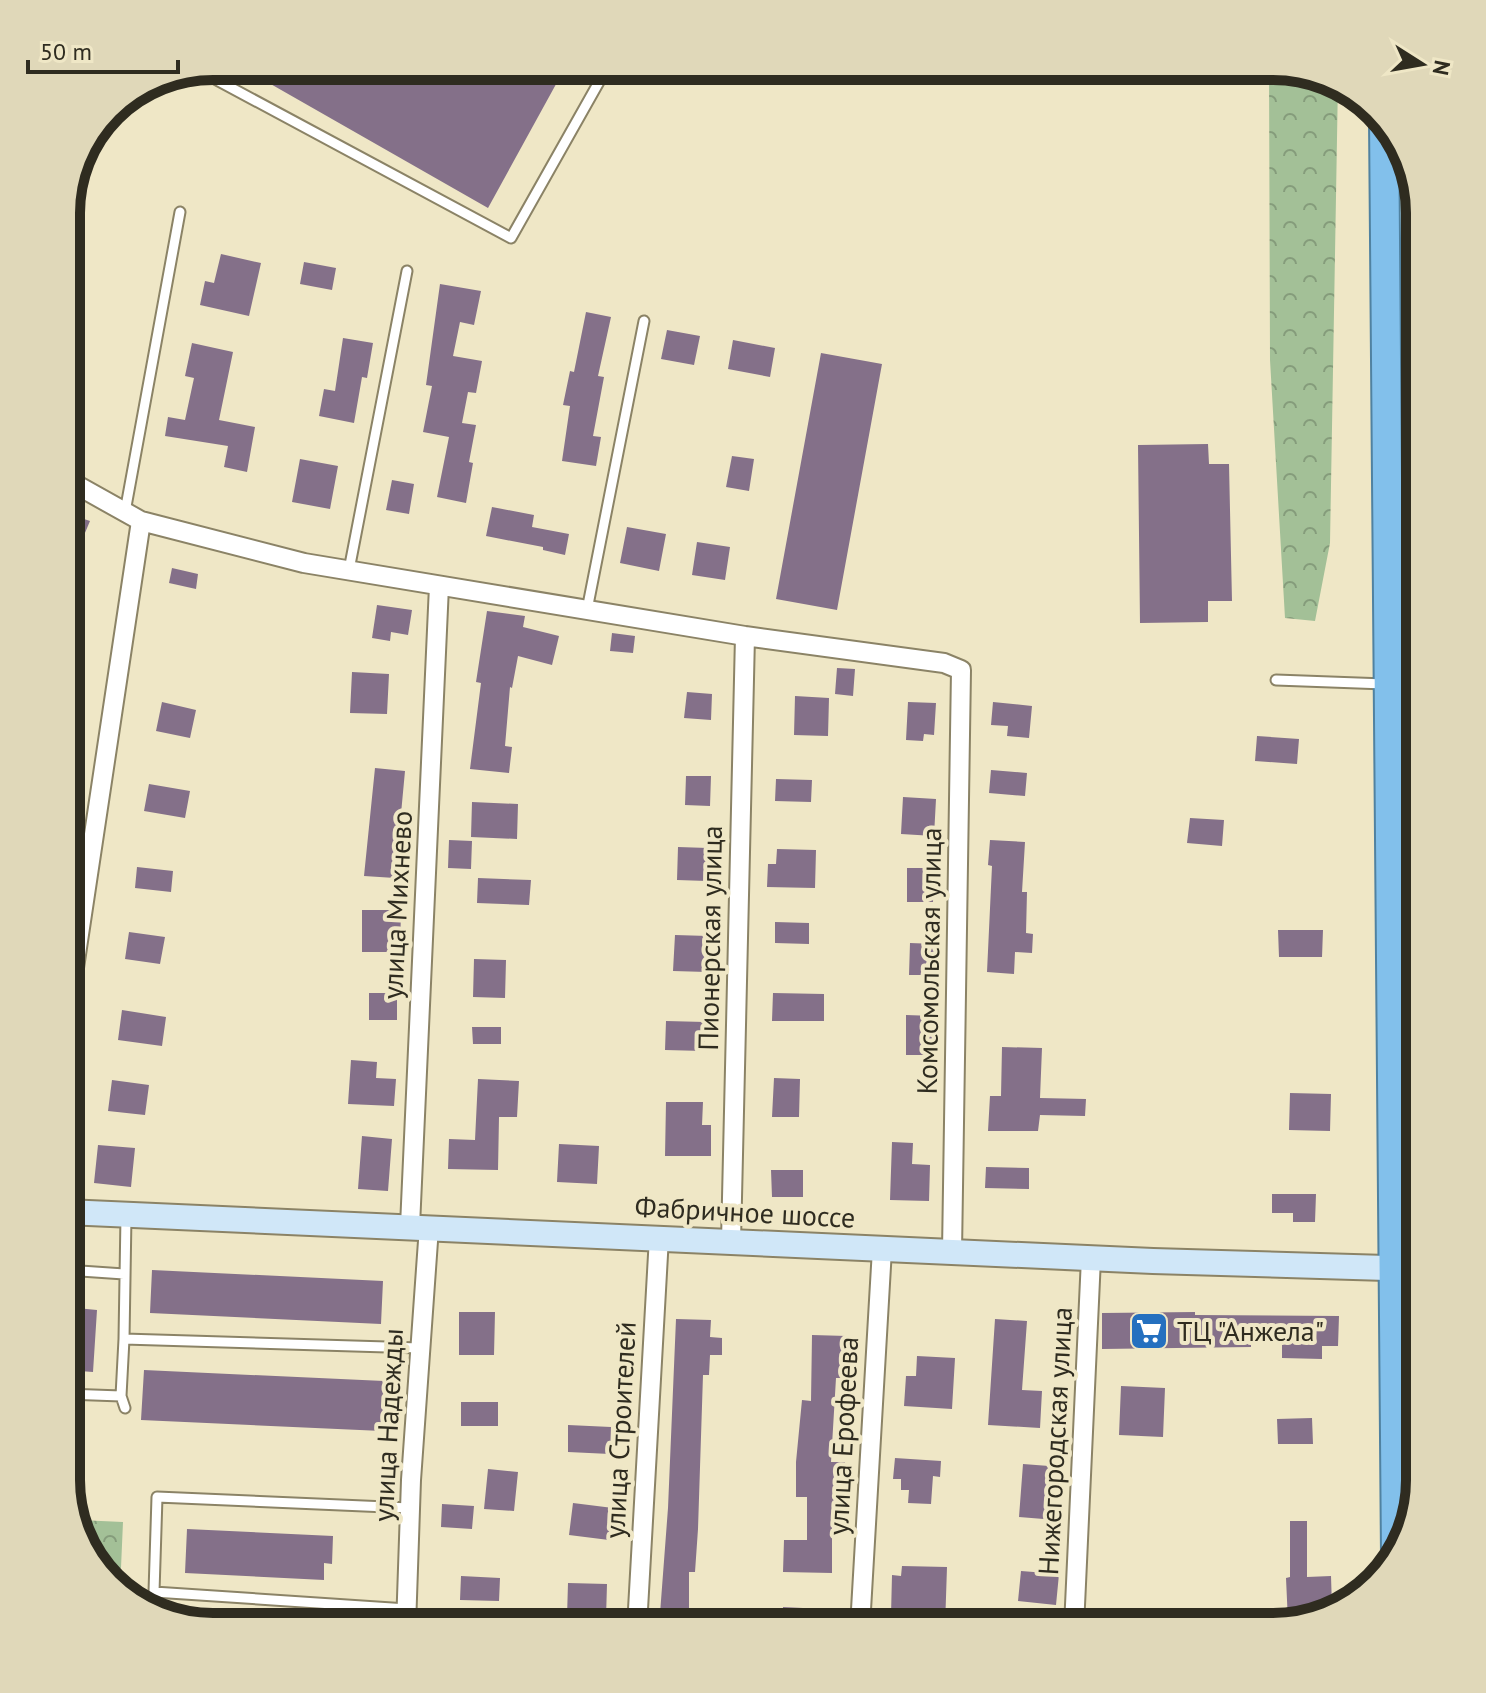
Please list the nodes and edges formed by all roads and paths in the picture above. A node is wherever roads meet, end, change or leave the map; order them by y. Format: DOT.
graph roads {
  1 [pos="217,80"];
  2 [pos="600,80"];
  3 [pos="1384,140"];
  4 [pos="180,212"];
  5 [pos="407,271"];
  6 [pos="644,321"];
  7 [pos="80,487"];
  8 [pos="133,517"];
  9 [pos="349,570"];
  10 [pos="439,586"];
  11 [pos="587,610"];
  12 [pos="745,636"];
  13 [pos="1276,680"];
  14 [pos="1388,684"];
  15 [pos="80,916"];
  16 [pos="80,1213"];
  17 [pos="126,1216"];
  18 [pos="420,1227"];
  19 [pos="659,1237"];
  20 [pos="1406,1238"];
  21 [pos="731,1241"];
  22 [pos="882,1249"];
  23 [pos="952,1252"];
  24 [pos="1091,1258"];
  25 [pos="1406,1269"];
  26 [pos="80,1271"];
  27 [pos="124,1274"];
  28 [pos="1406,1295"];
  29 [pos="124,1339"];
  30 [pos="420,1348"];
  31 [pos="80,1395"];
  32 [pos="121,1396"];
  33 [pos="125,1408"];
  34 [pos="410,1508"];
  35 [pos="1397,1527"];
  36 [pos="358,1613"];
  37 [pos="406,1613"];
  38 [pos="638,1613"];
  39 [pos="861,1613"];
  40 [pos="1075,1613"];
  1 -- 2 [label="lane"];
  3 -- 14 [label="highway"];
  4 -- 8 [label="lane"];
  5 -- 9 [label="lane"];
  6 -- 11 [label="lane"];
  7 -- 8 [label="street"];
  8 -- 9 [label="street"];
  8 -- 15 [label="street"];
  9 -- 10 [label="street"];
  10 -- 11 [label="street"];
  10 -- 18 [label="street, улица Михнево"];
  11 -- 12 [label="street"];
  12 -- 21 [label="street, Пионерская улица"];
  12 -- 23 [label="street, Комсомольская улица"];
  13 -- 14 [label="lane"];
  14 -- 20 [label="highway"];
  16 -- 17 [label="main road, Фабричное шоссе"];
  17 -- 18 [label="main road, Фабричное шоссе"];
  17 -- 27 [label="lane"];
  18 -- 19 [label="main road, Фабричное шоссе"];
  18 -- 30 [label="street, улица Надежды"];
  19 -- 21 [label="main road, Фабричное шоссе"];
  19 -- 38 [label="street, улица Строителей"];
  21 -- 22 [label="main road, Фабричное шоссе"];
  22 -- 23 [label="main road, Фабричное шоссе"];
  22 -- 39 [label="street, улица Ерофеева"];
  23 -- 24 [label="main road, Фабричное шоссе"];
  24 -- 25 [label="main road, Фабричное шоссе"];
  24 -- 40 [label="street, Нижегородская улица"];
  26 -- 27 [label="lane"];
  27 -- 29 [label="lane"];
  28 -- 35 [label="highway"];
  29 -- 30 [label="lane"];
  29 -- 32 [label="lane"];
  30 -- 34 [label="street, улица Надежды"];
  31 -- 32 [label="lane"];
  32 -- 33 [label="lane"];
  34 -- 36 [label="lane"];
  34 -- 37 [label="street, улица Надежды"];
}
